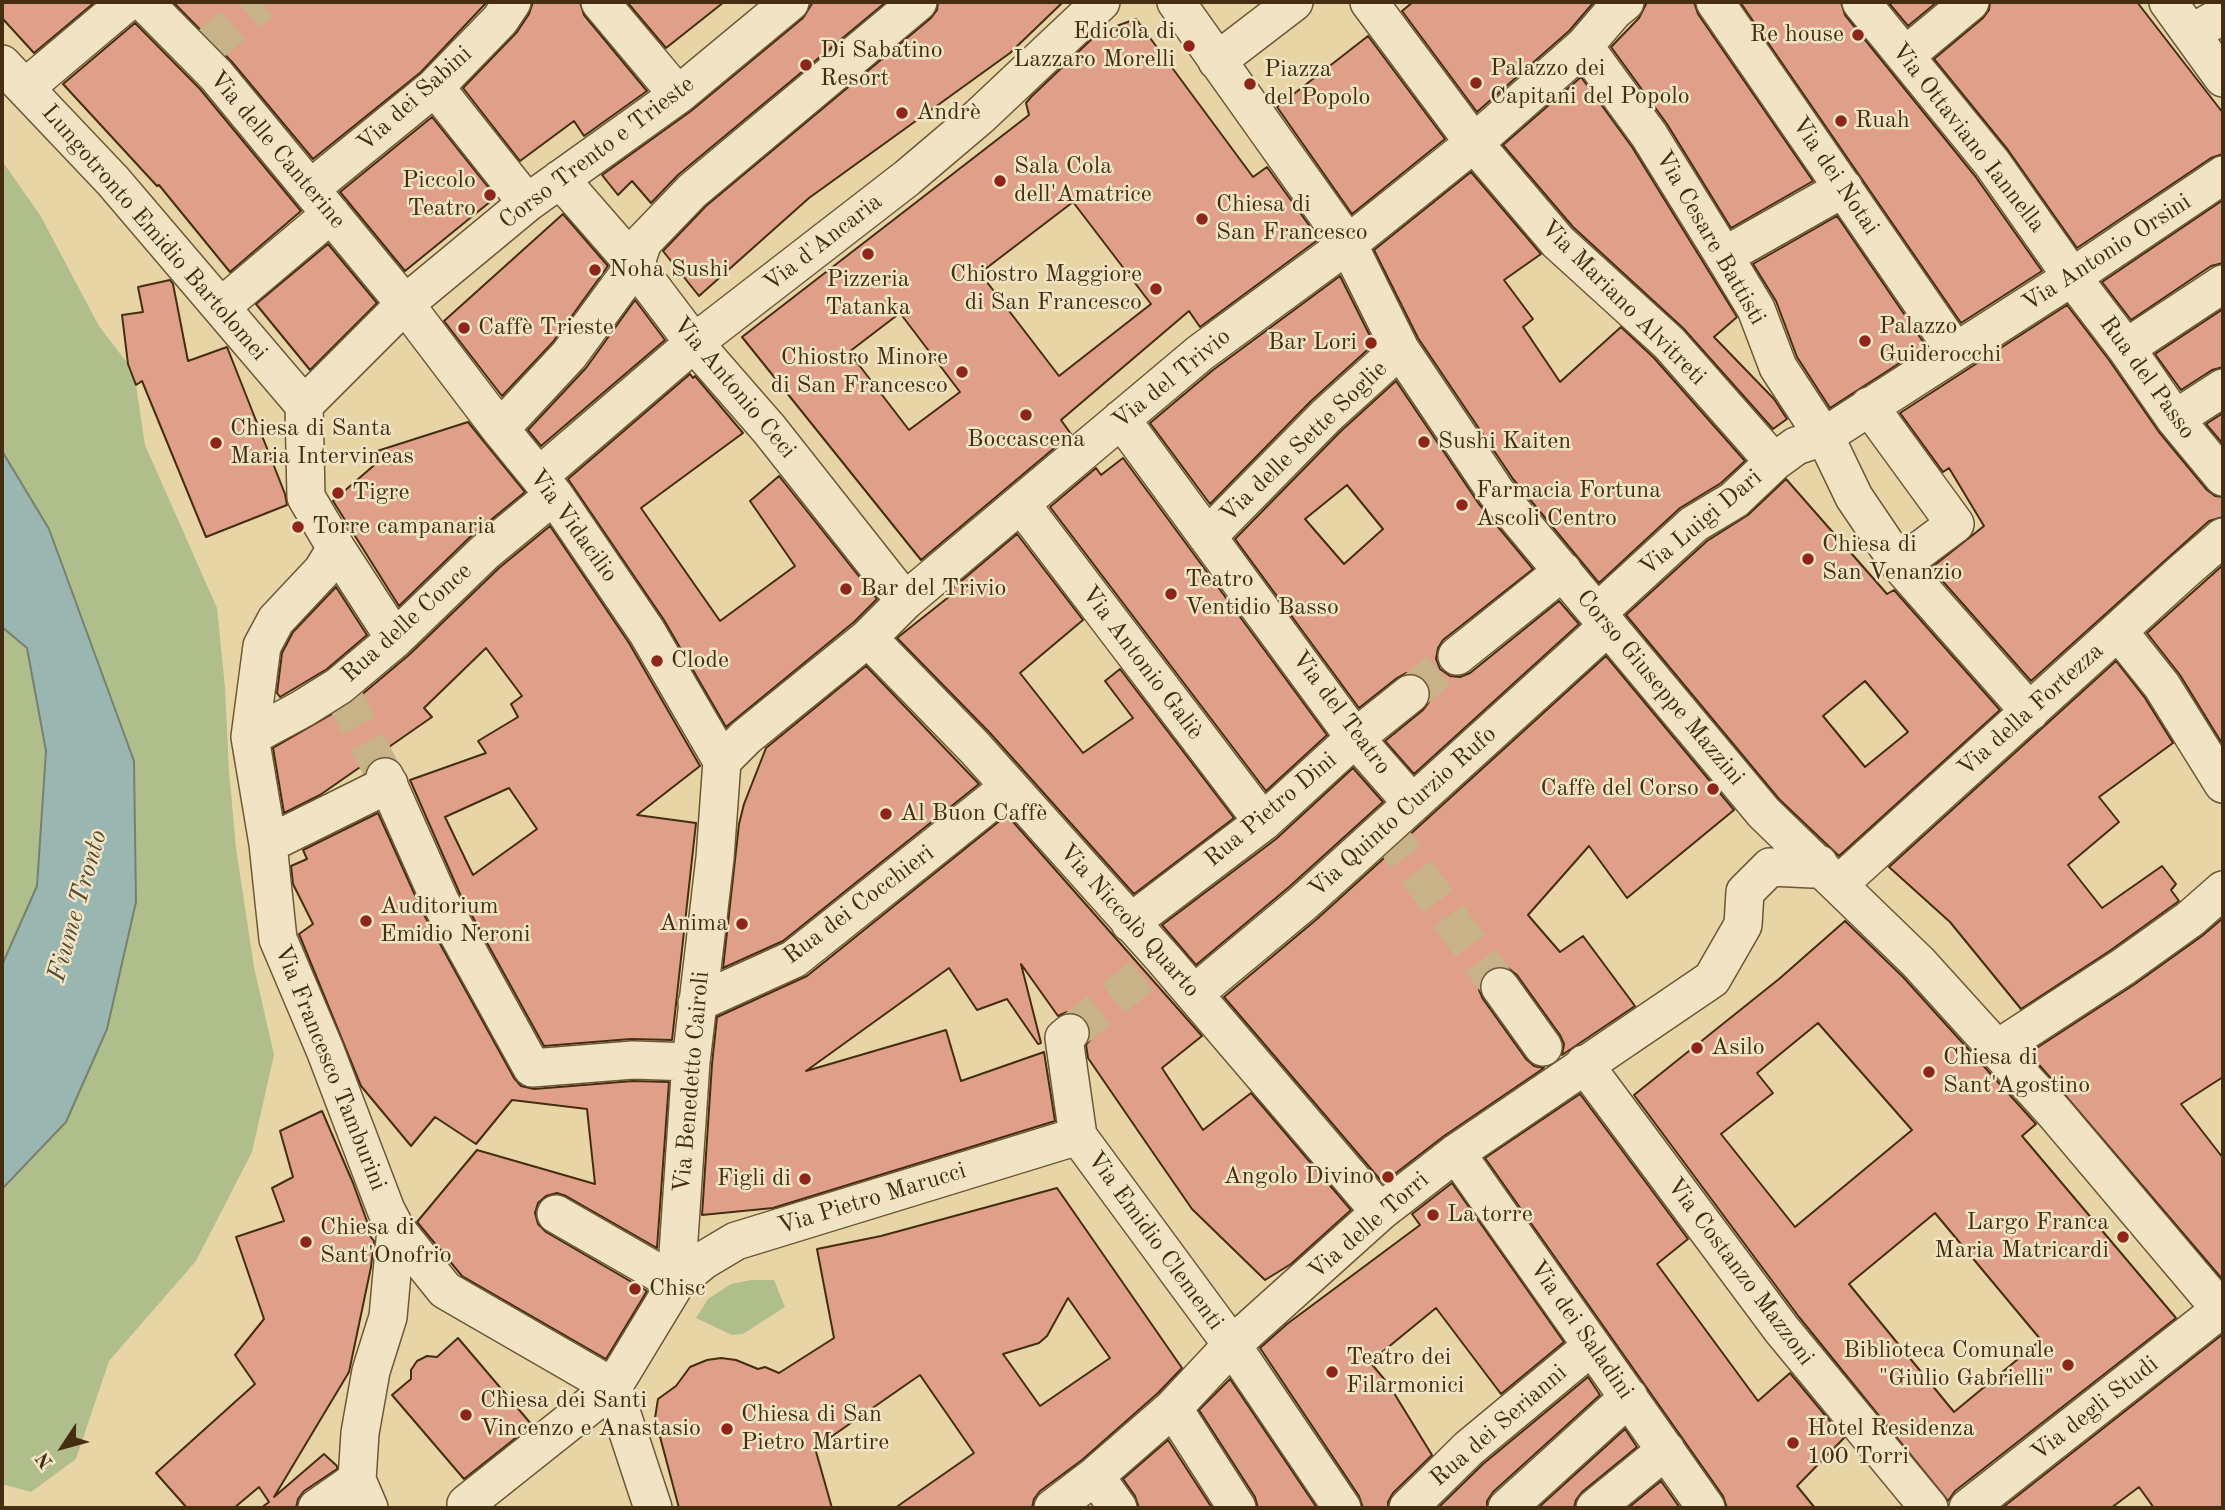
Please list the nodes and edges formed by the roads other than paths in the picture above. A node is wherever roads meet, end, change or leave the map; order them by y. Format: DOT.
graph roads {
  1 [pos="127,2"];
  2 [pos="144,2"];
  3 [pos="512,2"];
  4 [pos="600,2"];
  5 [pos="918,2"];
  6 [pos="1101,2"];
  7 [pos="1176,2"];
  8 [pos="1294,2"];
  9 [pos="1715,2"];
  10 [pos="1861,2"];
  11 [pos="1970,2"];
  12 [pos="2168,2"];
  13 [pos="779,5"];
  14 [pos="1615,5"];
  15 [pos="1377,13"];
  16 [pos="2223,15"];
  17 [pos="2192,33"];
  18 [pos="1584,46"];
  19 [pos="1905,56"];
  20 [pos="1217,61"];
  21 [pos="13,76"];
  22 [pos="2223,78"];
  23 [pos="435,87"];
  24 [pos="678,95"];
  25 [pos="1474,143"];
  26 [pos="2223,176"];
  27 [pos="560,179"];
  28 [pos="1844,188"];
  29 [pos="321,201"];
  30 [pos="527,203"];
  31 [pos="1348,244"];
  32 [pos="1724,256"];
  33 [pos="635,265"];
  34 [pos="2072,277"];
  35 [pos="2223,284"];
  36 [pos="405,304"];
  37 [pos="222,306"];
  38 [pos="694,343"];
  39 [pos="2126,348"];
  40 [pos="1400,349"];
  41 [pos="1955,351"];
  42 [pos="2223,388"];
  43 [pos="1877,402"];
  44 [pos="304,405"];
  45 [pos="1121,419"];
  46 [pos="2175,419"];
  47 [pos="500,429"];
  48 [pos="1823,437"];
  49 [pos="1774,462"];
  50 [pos="2223,477"];
  51 [pos="546,485"];
  52 [pos="1021,504"];
  53 [pos="1208,536"];
  54 [pos="2223,537"];
  55 [pos="336,548"];
  56 [pos="1900,565"];
  57 [pos="1563,571"];
  58 [pos="905,601"];
  59 [pos="1602,619"];
  60 [pos="2119,632"];
  61 [pos="869,638"];
  62 [pos="395,639"];
  63 [pos="1457,656"];
  64 [pos="1410,694"];
  65 [pos="2030,712"];
  66 [pos="250,737"];
  67 [pos="1355,738"];
  68 [pos="722,761"];
  69 [pos="2223,784"];
  70 [pos="1009,788"];
  71 [pos="1412,803"];
  72 [pos="1263,822"];
  73 [pos="268,844"];
  74 [pos="1829,874"];
  75 [pos="2223,890"];
  76 [pos="1130,923"];
  77 [pos="1500,987"];
  78 [pos="1194,994"];
  79 [pos="697,1003"];
  80 [pos="1067,1036"];
  81 [pos="1997,1049"];
  82 [pos="691,1062"];
  83 [pos="1563,1065"];
  84 [pos="1078,1136"];
  85 [pos="1456,1153"];
  86 [pos="1380,1212"];
  87 [pos="556,1214"];
  88 [pos="396,1229"];
  89 [pos="676,1283"];
  90 [pos="445,1290"];
  91 [pos="2222,1310"];
  92 [pos="388,1317"];
  93 [pos="1232,1345"];
  94 [pos="1592,1346"];
  95 [pos="613,1387"];
  96 [pos="1629,1396"];
  97 [pos="1173,1408"];
  98 [pos="1666,1450"];
  99 [pos="1095,1476"];
  100 [pos="363,1494"];
  101 [pos="1921,1505"];
  102 [pos="317,1508"];
  103 [pos="467,1508"];
  104 [pos="653,1508"];
  105 [pos="1053,1508"];
  106 [pos="1118,1508"];
  107 [pos="1237,1508"];
  108 [pos="1342,1508"];
  109 [pos="1408,1508"];
  110 [pos="1507,1508"];
  111 [pos="1595,1508"];
  112 [pos="1706,1508"];
  113 [pos="1968,1508"];
  1 -- 21 [label="street"];
  2 -- 29 [label="street, Via delle Canterine"];
  3 -- 23 [label="street, Via dei Sabini"];
  4 -- 24 [label="street"];
  5 -- 33 [label="street"];
  6 -- 38 [label="street, Via d'Ancaria"];
  7 -- 20 [label="street, Corso Giuseppe Mazzini"];
  8 -- 20 [label="street"];
  9 -- 28 [label="street, Via dei Notai"];
  10 -- 19 [label="street, Via Ottaviano Iannella"];
  11 -- 19 [label="street"];
  12 -- 17 [label="street"];
  13 -- 24 [label="street, Corso Trento e Trieste"];
  14 -- 18 [label="street, Via del Trivio"];
  15 -- 25 [label="street, Via Mariano Alvitreti"];
  16 -- 17 [label="street"];
  17 -- 22 [label="street"];
  18 -- 25 [label="street, Via del Trivio"];
  18 -- 32 [label="street, Via Cesare Battisti"];
  19 -- 34 [label="street, Via Ottaviano Iannella"];
  20 -- 31 [label="street, Corso Giuseppe Mazzini"];
  21 -- 37 [label="street, Lungotronto Emidio Bartolomei"];
  23 -- 29 [label="street, Via dei Sabini"];
  23 -- 30 [label="street"];
  24 -- 27 [label="street, Corso Trento e Trieste"];
  25 -- 31 [label="street, Via del Trivio"];
  25 -- 49 [label="street, Via Mariano Alvitreti"];
  26 -- 34 [label="street, Via Antonio Orsini"];
  27 -- 30 [label="street, Corso Trento e Trieste"];
  27 -- 33 [label="street, Via Antonio Ceci"];
  28 -- 32 [label="street"];
  28 -- 41 [label="street, Via dei Notai"];
  29 -- 36 [label="street, Via delle Canterine"];
  29 -- 37 [label="street, Via dei Sabini"];
  30 -- 36 [label="street, Corso Trento e Trieste"];
  31 -- 40 [label="street, Corso Giuseppe Mazzini"];
  31 -- 45 [label="street, Via del Trivio"];
  32 -- 48 [label="street, Via Cesare Battisti"];
  33 -- 38 [label="street, Via Antonio Ceci"];
  33 -- 47 [label="street"];
  34 -- 39 [label="street, Rua del Passo"];
  34 -- 41 [label="street, Via Antonio Orsini"];
  35 -- 39 [label="street"];
  36 -- 44 [label="street, Corso Trento e Trieste"];
  36 -- 47 [label="street, Via Vidacilio"];
  37 -- 44 [label="street, Lungotronto Emidio Bartolomei"];
  38 -- 51 [label="street, Via d'Ancaria"];
  38 -- 58 [label="street, Via Antonio Ceci"];
  39 -- 46 [label="street, Rua del Passo"];
  40 -- 53 [label="street, Via delle Sette Soglie"];
  40 -- 57 [label="street, Corso Giuseppe Mazzini"];
  41 -- 43 [label="street, Via Antonio Orsini"];
  42 -- 46 [label="street"];
  43 -- 48 [label="street, Via Antonio Orsini"];
  43 -- 56 [label="street"];
  44 -- 55 [label="street"];
  45 -- 52 [label="street, Via del Trivio"];
  45 -- 53 [label="street, Via del Teatro"];
  46 -- 50 [label="street, Rua del Passo"];
  47 -- 51 [label="street, Via Vidacilio"];
  48 -- 49 [label="street, Via Luigi Dari"];
  48 -- 56 [label="street, Via Cesare Battisti"];
  49 -- 59 [label="street, Via Luigi Dari"];
  51 -- 62 [label="street, Rua delle Conce"];
  51 -- 68 [label="street, Via Vidacilio"];
  52 -- 58 [label="street, Via del Trivio"];
  52 -- 72 [label="street, Via Antonio Galiè"];
  53 -- 67 [label="street, Via del Teatro"];
  54 -- 60 [label="street, Via della Fortezza"];
  55 -- 62 [label="street"];
  55 -- 66 [label="street, Via Francesco Tamburini"];
  56 -- 65 [label="street, Via Cesare Battisti"];
  57 -- 59 [label="street, Corso Giuseppe Mazzini"];
  57 -- 63 [label="street"];
  58 -- 61 [label="street, Via del Trivio"];
  59 -- 71 [label="street, Via Quinto Curzio Rufo"];
  59 -- 74 [label="street, Corso Giuseppe Mazzini"];
  60 -- 65 [label="street, Via della Fortezza"];
  60 -- 69 [label="street"];
  61 -- 68 [label="street, Via del Trivio"];
  61 -- 70 [label="street, Via Niccolò Quarto"];
  62 -- 66 [label="street, Rua delle Conce"];
  64 -- 67 [label="street, Rua Pietro Dini"];
  65 -- 74 [label="street, Via della Fortezza"];
  66 -- 73 [label="street, Via Francesco Tamburini"];
  67 -- 71 [label="street, Via del Teatro"];
  67 -- 72 [label="street, Rua Pietro Dini"];
  68 -- 79 [label="street, Via Benedetto Cairoli"];
  70 -- 76 [label="street, Via Niccolò Quarto"];
  70 -- 79 [label="street, Rua dei Cocchieri"];
  71 -- 78 [label="street, Via Quinto Curzio Rufo"];
  72 -- 76 [label="street, Rua Pietro Dini"];
  73 -- 82 [label="street"];
  73 -- 88 [label="street, Via Francesco Tamburini"];
  74 -- 81 [label="street, Corso Giuseppe Mazzini"];
  74 -- 83 [label="street, Via delle Torri"];
  75 -- 81 [label="street"];
  76 -- 78 [label="street, Via Niccolò Quarto"];
  77 -- 83 [label="street, Via Costanzo Mazzoni"];
  78 -- 86 [label="street, Via Niccolò Quarto"];
  79 -- 82 [label="street, Via Benedetto Cairoli"];
  80 -- 84 [label="street"];
  81 -- 91 [label="street, Corso Giuseppe Mazzini"];
  82 -- 89 [label="street, Via Benedetto Cairoli"];
  83 -- 85 [label="street, Via delle Torri"];
  83 -- 101 [label="street, Via Costanzo Mazzoni"];
  84 -- 89 [label="street, Via Pietro Marucci"];
  84 -- 93 [label="street, Via Emidio Clementi"];
  85 -- 86 [label="street, Via delle Torri"];
  85 -- 94 [label="street, Via dei Saladini"];
  86 -- 93 [label="street, Via delle Torri"];
  87 -- 89 [label="street"];
  88 -- 90 [label="street, Via Francesco Tamburini"];
  88 -- 92 [label="street"];
  89 -- 95 [label="street, Via Benedetto Cairoli"];
  90 -- 92 [label="street"];
  90 -- 95 [label="street"];
  91 -- 113 [label="street, Via degli Studi"];
  92 -- 100 [label="street"];
  93 -- 97 [label="street, Via delle Torri"];
  93 -- 108 [label="street, Via Emidio Clementi"];
  94 -- 96 [label="street, Via dei Saladini"];
  94 -- 109 [label="street, Rua dei Serianni"];
  95 -- 103 [label="street"];
  95 -- 104 [label="street"];
  96 -- 98 [label="street, Via dei Saladini"];
  96 -- 110 [label="street"];
  97 -- 99 [label="street, Via delle Torri"];
  97 -- 107 [label="street"];
  98 -- 111 [label="street"];
  98 -- 112 [label="street, Via dei Saladini"];
  99 -- 105 [label="street, Via delle Torri"];
  99 -- 106 [label="street"];
  100 -- 102 [label="street"];
}
